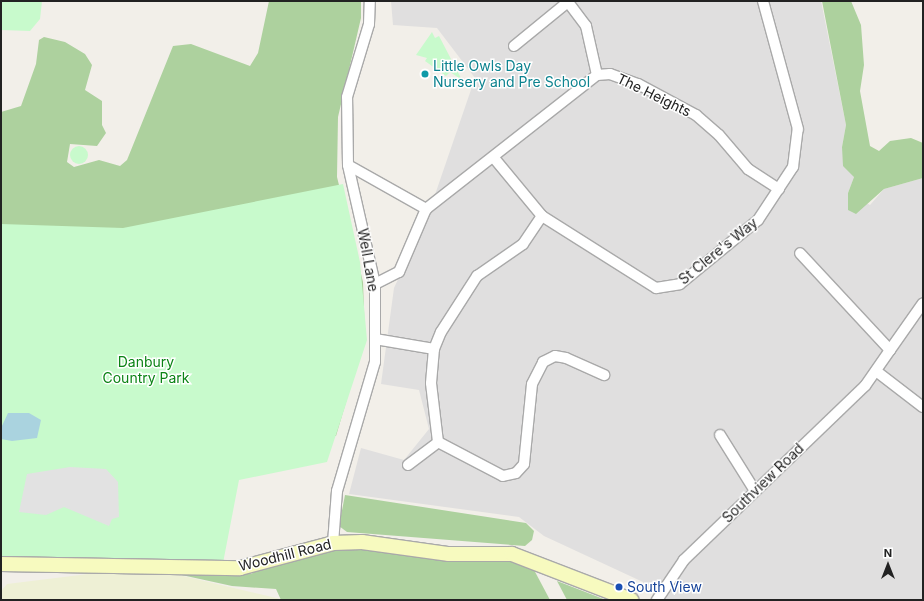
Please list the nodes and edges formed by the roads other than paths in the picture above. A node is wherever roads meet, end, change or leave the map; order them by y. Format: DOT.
graph roads {
  1 [pos="370,1"];
  2 [pos="568,1"];
  3 [pos="764,1"];
  4 [pos="514,46"];
  5 [pos="597,75"];
  6 [pos="494,158"];
  7 [pos="348,165"];
  8 [pos="779,189"];
  9 [pos="426,209"];
  10 [pos="542,216"];
  11 [pos="800,253"];
  12 [pos="375,284"];
  13 [pos="923,303"];
  14 [pos="375,339"];
  15 [pos="434,349"];
  16 [pos="890,350"];
  17 [pos="876,371"];
  18 [pos="604,375"];
  19 [pos="923,407"];
  20 [pos="720,435"];
  21 [pos="438,442"];
  22 [pos="408,465"];
  23 [pos="756,491"];
  24 [pos="333,543"];
  25 [pos="1,564"];
  26 [pos="631,600"];
  27 [pos="657,600"];
  1 -- 7 [label="street, Well Lane"];
  2 -- 4 [label="street"];
  2 -- 5 [label="street"];
  3 -- 8 [label="street, St Clere's Way"];
  5 -- 6 [label="street, The Heights"];
  5 -- 8 [label="street, The Heights"];
  6 -- 9 [label="street, The Heights"];
  6 -- 10 [label="street, St Clere's Way"];
  7 -- 9 [label="street"];
  7 -- 12 [label="street, Well Lane"];
  8 -- 10 [label="street, St Clere's Way"];
  9 -- 12 [label="street, The Heights"];
  10 -- 15 [label="street"];
  11 -- 16 [label="street"];
  12 -- 14 [label="street, Well Lane"];
  13 -- 16 [label="street, Southview Road"];
  14 -- 15 [label="street"];
  14 -- 24 [label="street, Well Lane"];
  15 -- 21 [label="street"];
  16 -- 17 [label="street, Southview Road"];
  17 -- 19 [label="street"];
  17 -- 23 [label="street, Southview Road"];
  18 -- 21 [label="street"];
  20 -- 23 [label="street"];
  21 -- 22 [label="street"];
  23 -- 27 [label="street, Southview Road"];
  24 -- 25 [label="street, Woodhill Road"];
  24 -- 26 [label="street, Woodhill Road"];
}
